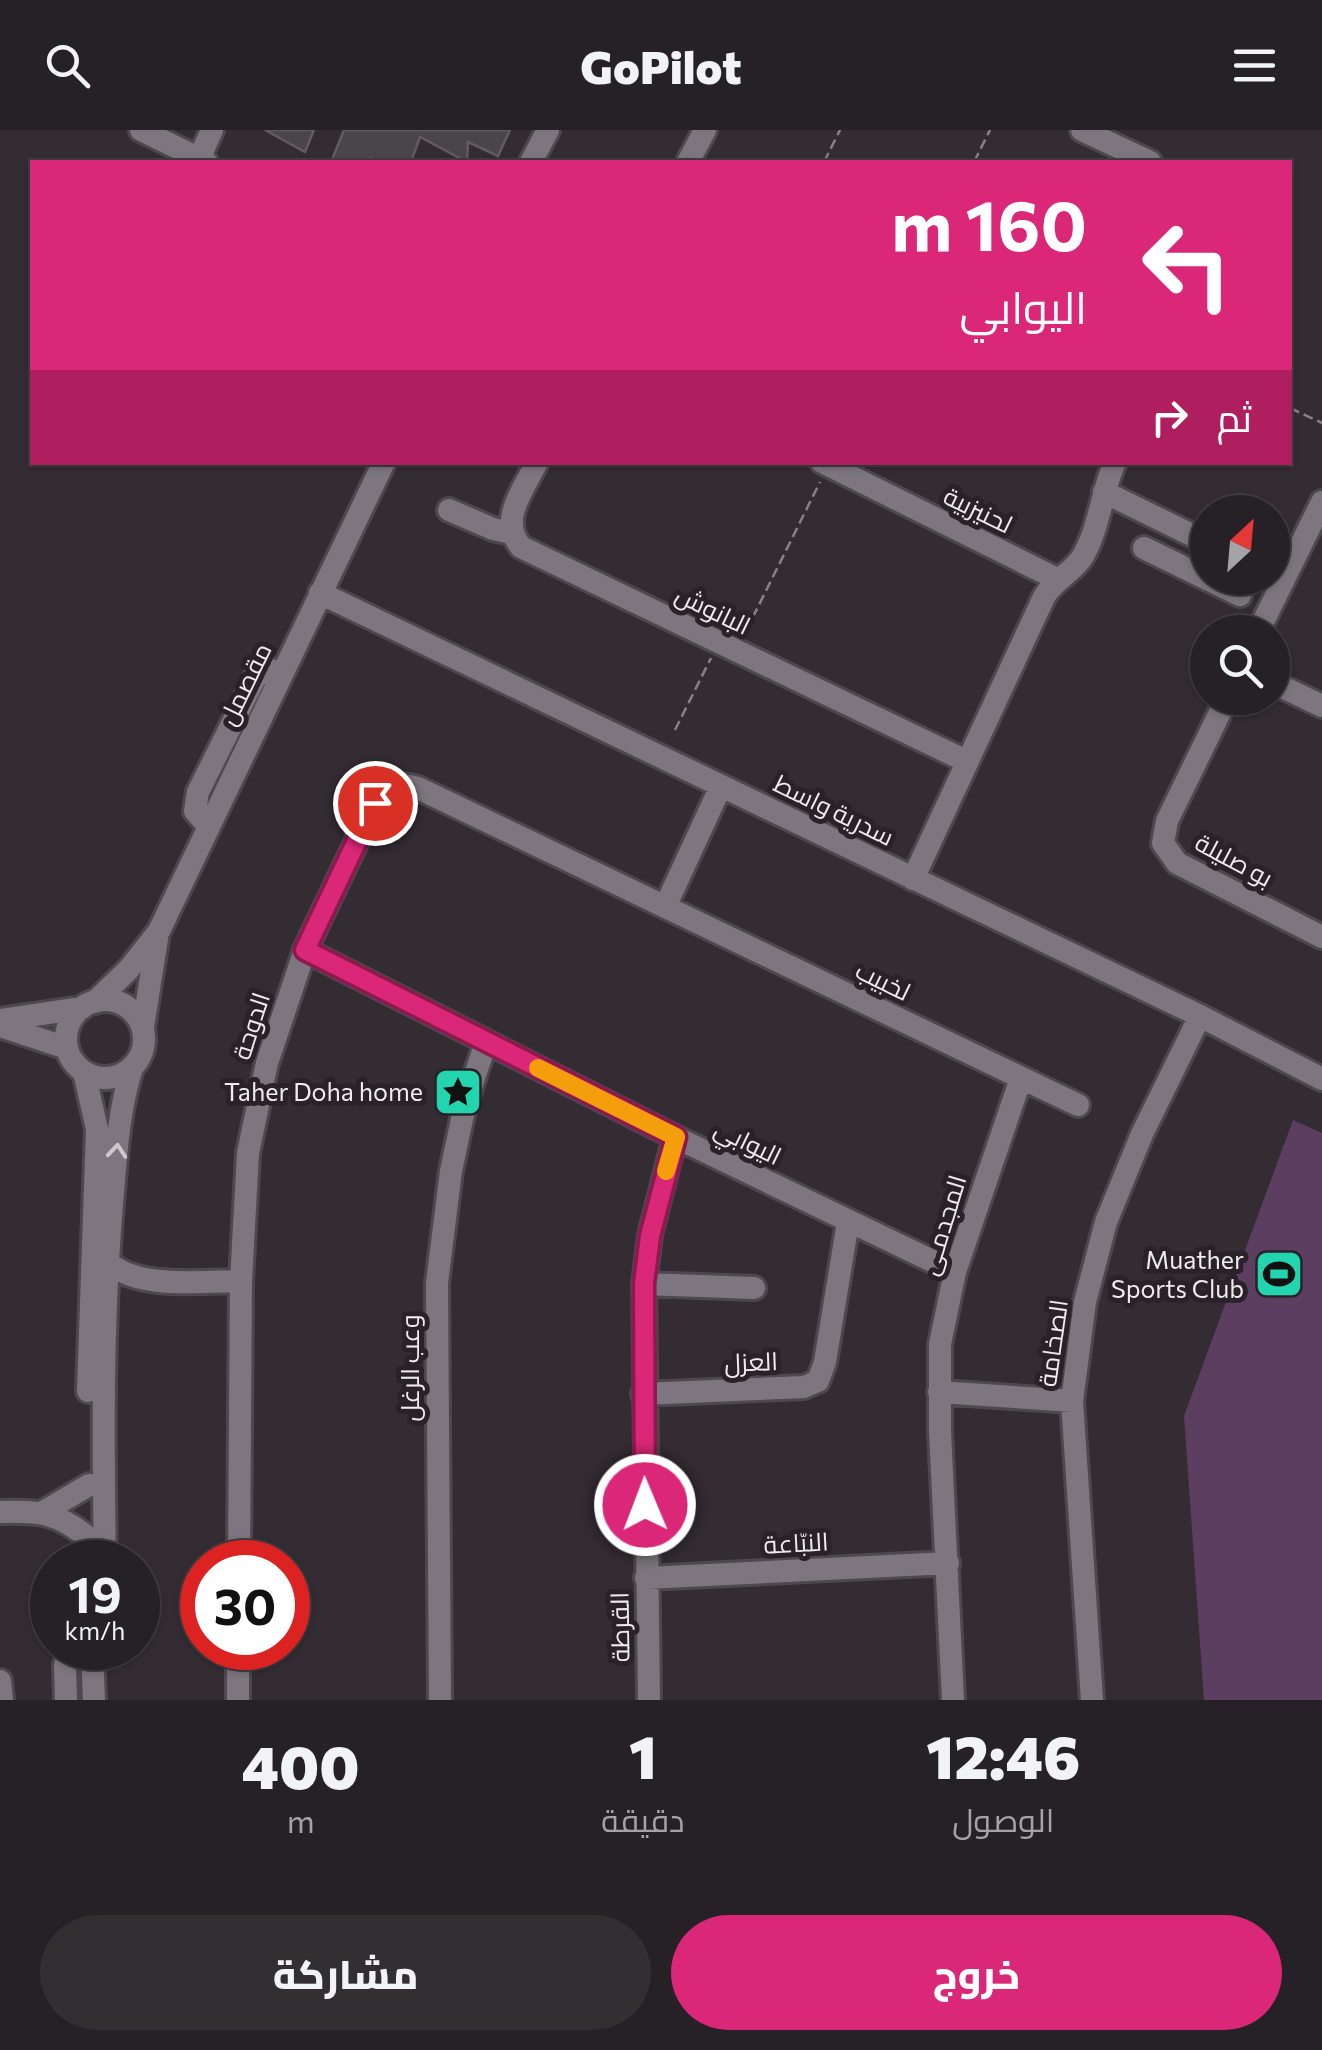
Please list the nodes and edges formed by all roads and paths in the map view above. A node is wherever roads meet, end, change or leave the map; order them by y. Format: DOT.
graph roads {
  1 [pos="141,130"];
  2 [pos="212,130"];
  3 [pos="548,130"];
  4 [pos="705,130"];
  5 [pos="840,130"];
  6 [pos="990,130"];
  7 [pos="1082,130"];
  8 [pos="201,160"];
  9 [pos="203,160"];
  10 [pos="532,160"];
  11 [pos="689,160"];
  12 [pos="825,160"];
  13 [pos="975,160"];
  14 [pos="1146,160"];
  15 [pos="1292,409"];
  16 [pos="1322,423"];
  17 [pos="383,465"];
  18 [pos="536,465"];
  19 [pos="824,465"];
  20 [pos="827,465"];
  21 [pos="1113,465"];
  22 [pos="1104,492"];
  23 [pos="1322,502"];
  24 [pos="450,510"];
  25 [pos="512,533"];
  26 [pos="1190,535"];
  27 [pos="1144,548"];
  28 [pos="1290,556"];
  29 [pos="1190,570"];
  30 [pos="1057,580"];
  31 [pos="320,593"];
  32 [pos="727,647"];
  33 [pos="1290,691"];
  34 [pos="1322,706"];
  35 [pos="1219,715"];
  36 [pos="675,730"];
  37 [pos="966,762"];
  38 [pos="721,786"];
  39 [pos="375,803"];
  40 [pos="913,878"];
  41 [pos="665,907"];
  42 [pos="159,931"];
  43 [pos="1322,937"];
  44 [pos="305,950"];
  45 [pos="88,1005"];
  46 [pos="1200,1016"];
  47 [pos="0,1023"];
  48 [pos="142,1028"];
  49 [pos="486,1042"];
  50 [pos="67,1048"];
  51 [pos="132,1068"];
  52 [pos="84,1072"];
  53 [pos="1021,1078"];
  54 [pos="1322,1079"];
  55 [pos="1078,1105"];
  56 [pos="676,1137"];
  57 [pos="848,1222"];
  58 [pos="107,1261"];
  59 [pos="955,1272"];
  60 [pos="140,1280"];
  61 [pos="241,1281"];
  62 [pos="644,1284"];
  63 [pos="754,1288"];
  64 [pos="106,1300"];
  65 [pos="939,1392"];
  66 [pos="643,1394"];
  67 [pos="1072,1401"];
  68 [pos="89,1486"];
  69 [pos="45,1511"];
  70 [pos="0,1512"];
  71 [pos="78,1540"];
  72 [pos="90,1540"];
  73 [pos="105,1540"];
  74 [pos="239,1540"];
  75 [pos="948,1563"];
  76 [pos="646,1578"];
  77 [pos="67,1670"];
  78 [pos="93,1670"];
  79 [pos="107,1670"];
  80 [pos="238,1670"];
  81 [pos="0,1681"];
  82 [pos="2,1700"];
  83 [pos="66,1700"];
  84 [pos="94,1700"];
  85 [pos="108,1700"];
  86 [pos="238,1700"];
  87 [pos="440,1700"];
  88 [pos="649,1700"];
  89 [pos="953,1700"];
  90 [pos="1092,1700"];
  1 -- 8 [label="street"];
  2 -- 9 [label="street"];
  3 -- 10 [label="street"];
  4 -- 11 [label="street"];
  5 -- 12 [label="path"];
  6 -- 13 [label="path"];
  7 -- 14 [label="street"];
  15 -- 16 [label="path"];
  17 -- 31 [label="street, مقصمل"];
  18 -- 25 [label="street"];
  19 -- 32 [label="path"];
  20 -- 30 [label="street, لحنيزبية"];
  21 -- 22 [label="street"];
  22 -- 26 [label="street"];
  22 -- 30 [label="street"];
  23 -- 28 [label="street"];
  24 -- 25 [label="street, البانوش"];
  25 -- 32 [label="street, البانوش"];
  27 -- 29 [label="street"];
  30 -- 37 [label="street"];
  31 -- 38 [label="street, سدرية واسط"];
  31 -- 42 [label="street, مقصمل"];
  32 -- 36 [label="path"];
  32 -- 37 [label="street, البانوش"];
  33 -- 34 [label="street"];
  35 -- 43 [label="street, بو صليلة"];
  37 -- 40 [label="street"];
  38 -- 40 [label="street, سدرية واسط"];
  38 -- 41 [label="street"];
  39 -- 41 [label="street, لخبيب"];
  39 -- 44 [label="street, الدوحة"];
  40 -- 46 [label="street, سدرية واسط"];
  41 -- 53 [label="street, لخبيب"];
  42 -- 45 [label="street, مقصمل"];
  42 -- 48 [label="street, مقصمل"];
  44 -- 49 [label="street, اليوابي"];
  44 -- 61 [label="street, الدوحة"];
  45 -- 47 [label="street"];
  45 -- 48 [label="street"];
  45 -- 50 [label="street"];
  46 -- 54 [label="street, سدرية واسط"];
  46 -- 67 [label="street, الصخامة"];
  47 -- 50 [label="street"];
  48 -- 51 [label="street"];
  49 -- 56 [label="street, اليوابي"];
  49 -- 87 [label="street, وعب الرغل"];
  50 -- 52 [label="street"];
  51 -- 52 [label="street"];
  58 -- 51 [label="street, one-way"];
  52 -- 68 [label="street"];
  53 -- 55 [label="street, لخبيب"];
  53 -- 59 [label="street, المجدمـى"];
  56 -- 57 [label="street, اليوابي"];
  56 -- 62 [label="street, القرطة"];
  57 -- 59 [label="street, اليوابي"];
  57 -- 66 [label="street, العزل"];
  58 -- 60 [label="street"];
  58 -- 64 [label="street"];
  59 -- 65 [label="street, المجدمـى"];
  60 -- 61 [label="street"];
  60 -- 64 [label="street"];
  61 -- 74 [label="street, الدوحة"];
  62 -- 63 [label="street"];
  62 -- 66 [label="street, القرطة"];
  64 -- 73 [label="street"];
  65 -- 67 [label="street"];
  65 -- 75 [label="street, المجدمـى"];
  66 -- 76 [label="street, القرطة"];
  67 -- 90 [label="street, الصخامة"];
  68 -- 69 [label="street"];
  68 -- 72 [label="street"];
  69 -- 70 [label="street"];
  69 -- 71 [label="street"];
  75 -- 76 [label="street, النبّاعة"];
  75 -- 89 [label="street, المجدمـى"];
  76 -- 88 [label="street, القرطة"];
  77 -- 83 [label="street"];
  78 -- 84 [label="street"];
  79 -- 85 [label="street"];
  80 -- 86 [label="street"];
  81 -- 82 [label="street"];
}
